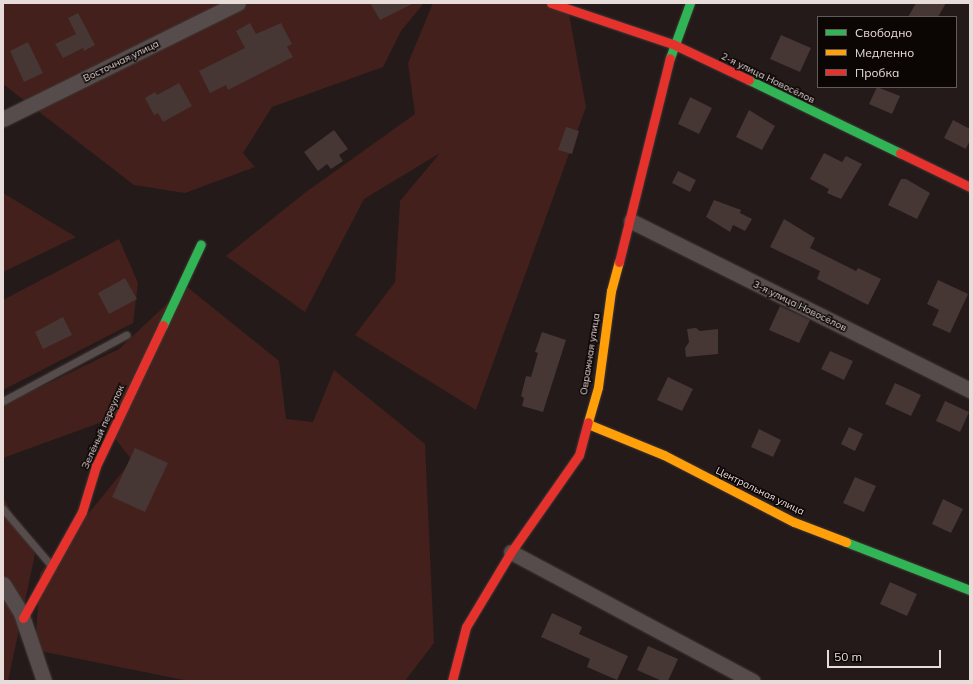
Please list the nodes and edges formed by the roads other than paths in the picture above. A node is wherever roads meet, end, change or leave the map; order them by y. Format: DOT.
graph roads {
  1 [pos="238,3"];
  2 [pos="551,3"];
  3 [pos="690,3"];
  4 [pos="673,44"];
  5 [pos="3,119"];
  6 [pos="970,187"];
  7 [pos="631,222"];
  8 [pos="201,244"];
  9 [pos="126,335"];
  10 [pos="970,390"];
  11 [pos="3,401"];
  12 [pos="588,424"];
  13 [pos="3,509"];
  14 [pos="511,552"];
  15 [pos="52,566"];
  16 [pos="3,584"];
  17 [pos="970,590"];
  18 [pos="23,618"];
  19 [pos="44,681"];
  20 [pos="452,681"];
  21 [pos="753,681"];
  1 -- 5 [label="street, Восточная улица"];
  2 -- 4 [label="street, 2-я улица Новосёлов"];
  3 -- 4 [label="street, Овражная улица"];
  4 -- 6 [label="street, 2-я улица Новосёлов"];
  4 -- 7 [label="street, Овражная улица"];
  7 -- 10 [label="street, 3-я улица Новосёлов"];
  7 -- 12 [label="street, Овражная улица"];
  8 -- 15 [label="street, Зелёный переулок"];
  9 -- 11 [label="lane"];
  12 -- 14 [label="street, Овражная улица"];
  12 -- 17 [label="street, Центральная улица"];
  13 -- 15 [label="lane"];
  14 -- 20 [label="street, Овражная улица"];
  14 -- 21 [label="street"];
  15 -- 18 [label="street, Зелёный переулок"];
  16 -- 18 [label="street"];
  18 -- 19 [label="street"];
}
